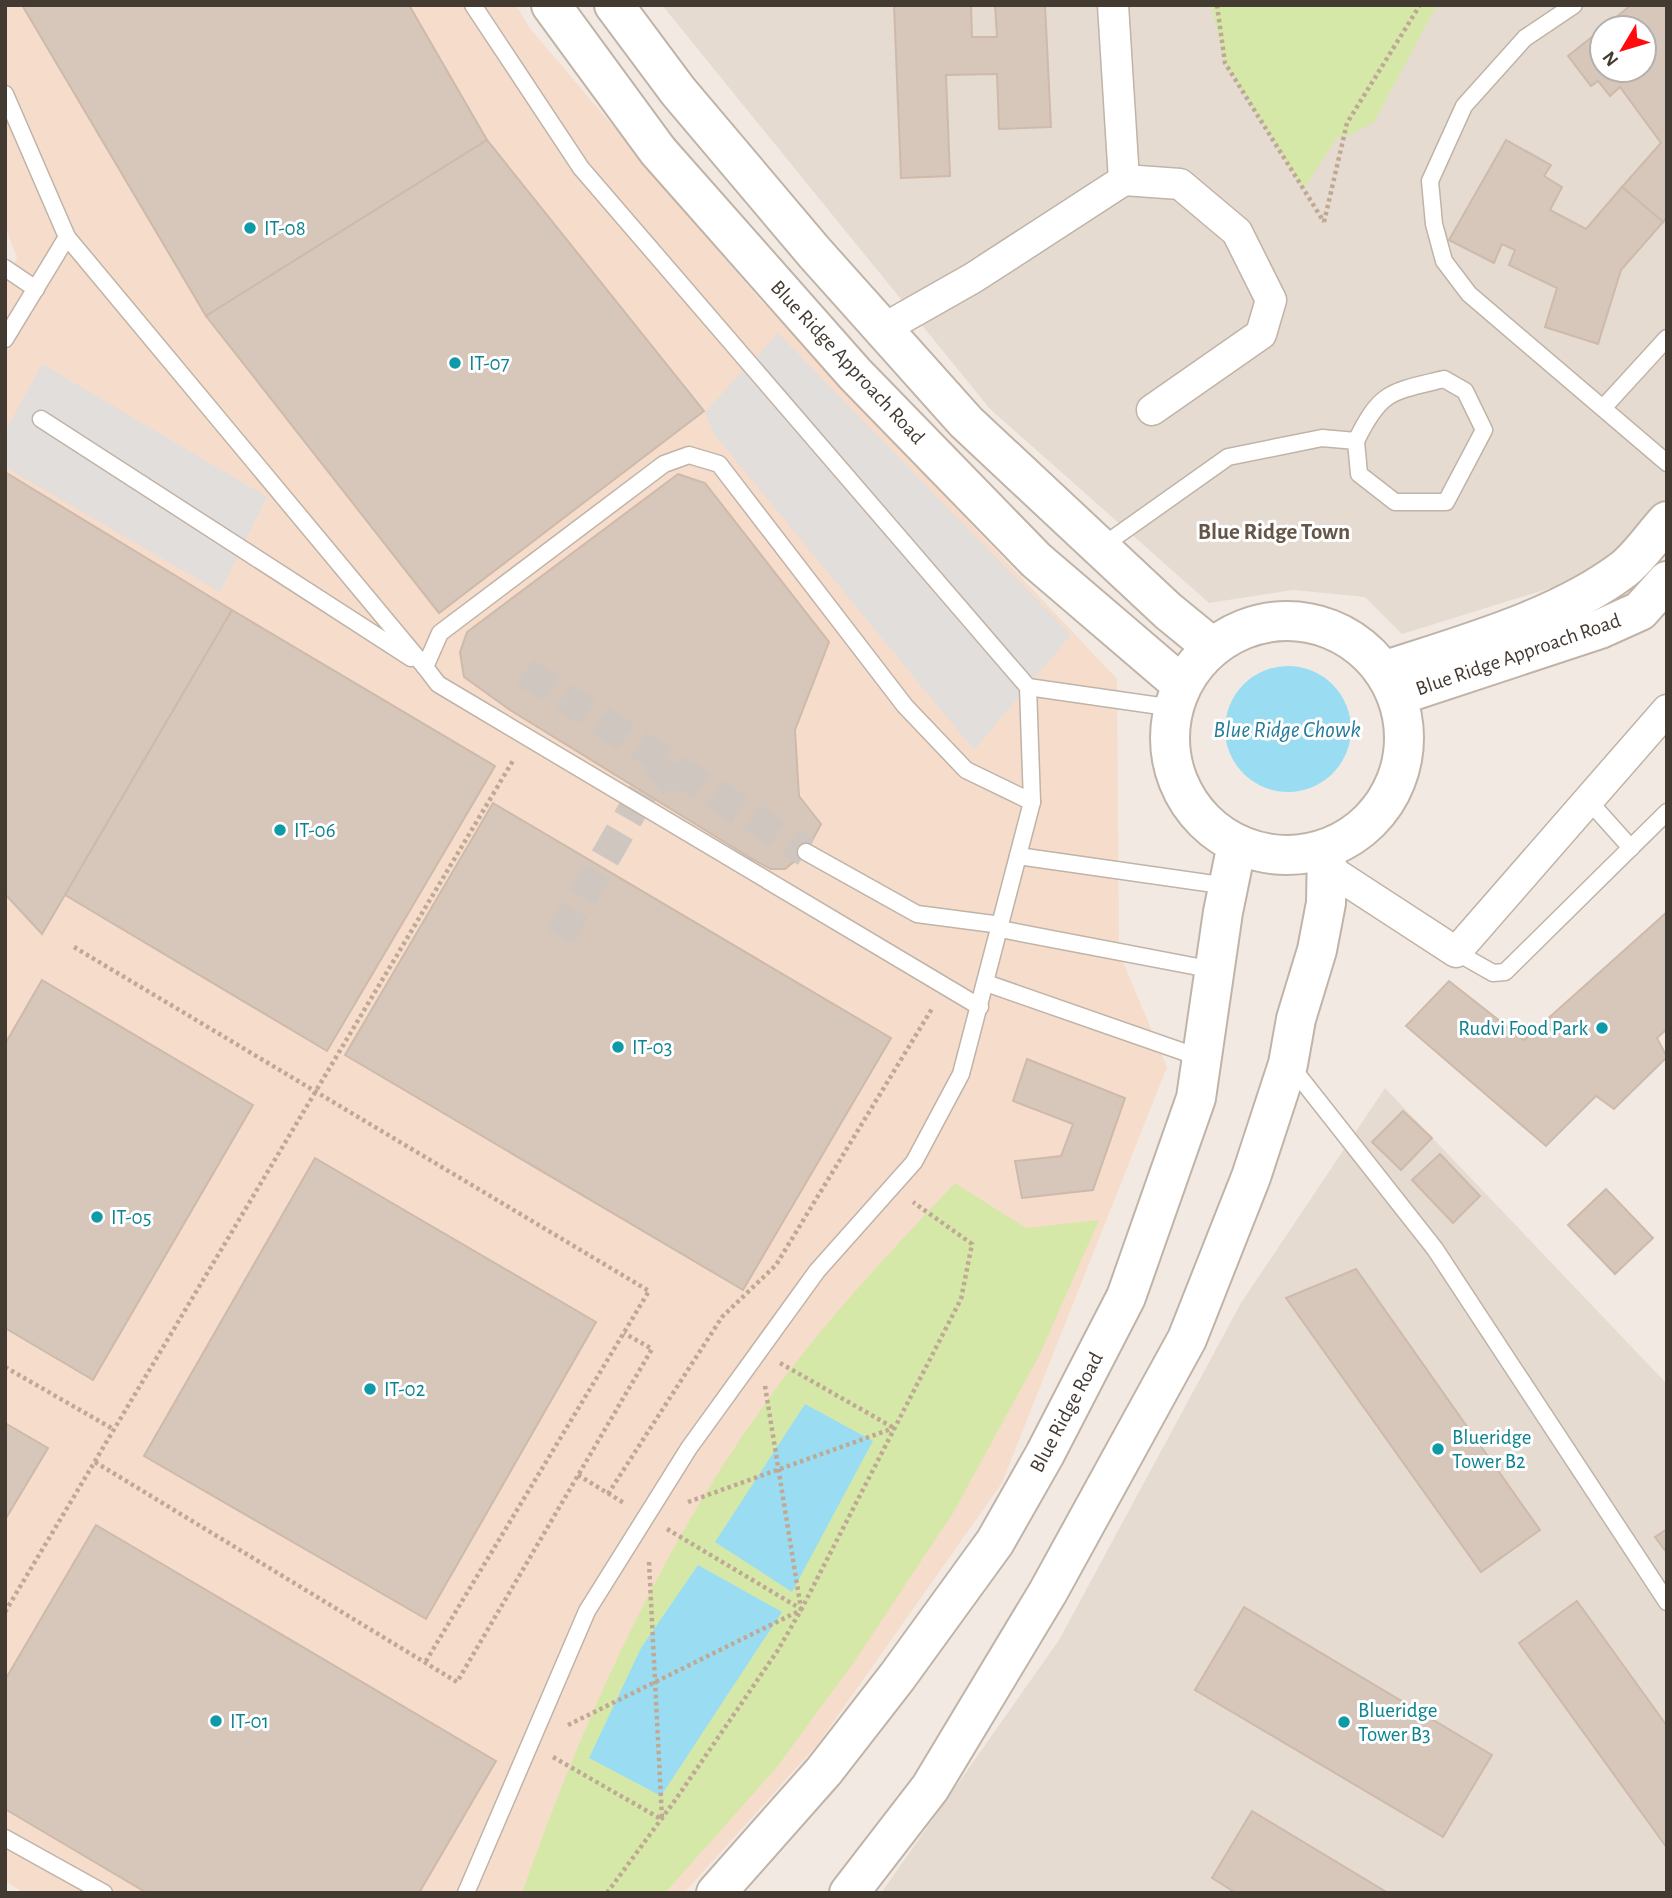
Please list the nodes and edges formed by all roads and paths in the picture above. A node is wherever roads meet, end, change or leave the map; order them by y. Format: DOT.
graph roads {
  1 [pos="473,5"];
  2 [pos="551,5"];
  3 [pos="614,5"];
  4 [pos="1113,5"];
  5 [pos="1217,5"];
  6 [pos="1420,5"];
  7 [pos="1574,5"];
  8 [pos="5,94"];
  9 [pos="1124,180"];
  10 [pos="67,237"];
  11 [pos="5,268"];
  12 [pos="36,289"];
  13 [pos="883,329"];
  14 [pos="1667,338"];
  15 [pos="5,339"];
  16 [pos="1603,408"];
  17 [pos="1152,410"];
  18 [pos="41,419"];
  19 [pos="1356,441"];
  20 [pos="1667,463"];
  21 [pos="1667,521"];
  22 [pos="1101,547"];
  23 [pos="1667,581"];
  24 [pos="1212,647"];
  25 [pos="425,667"];
  26 [pos="1390,684"];
  27 [pos="1028,687"];
  28 [pos="1178,696"];
  29 [pos="1667,710"];
  30 [pos="527,737"];
  31 [pos="513,760"];
  32 [pos="525,767"];
  33 [pos="1588,800"];
  34 [pos="1032,802"];
  35 [pos="1667,812"];
  36 [pos="1237,844"];
  37 [pos="1631,848"];
  38 [pos="806,852"];
  39 [pos="1018,856"];
  40 [pos="1327,859"];
  41 [pos="1228,886"];
  42 [pos="1000,927"];
  43 [pos="74,947"];
  44 [pos="1456,952"];
  45 [pos="1214,970"];
  46 [pos="986,983"];
  47 [pos="922,998"];
  48 [pos="980,1007"];
  49 [pos="1201,1058"];
  50 [pos="1288,1063"];
  51 [pos="313,1091"];
  52 [pos="892,1187"];
  53 [pos="624,1332"];
  54 [pos="759,1351"];
  55 [pos="5,1367"];
  56 [pos="895,1428"];
  57 [pos="113,1429"];
  58 [pos="95,1462"];
  59 [pos="778,1469"];
  60 [pos="578,1475"];
  61 [pos="608,1494"];
  62 [pos="646,1517"];
  63 [pos="1667,1602"];
  64 [pos="801,1610"];
  65 [pos="5,1612"];
  66 [pos="426,1661"];
  67 [pos="655,1682"];
  68 [pos="529,1744"];
  69 [pos="662,1819"];
  70 [pos="5,1838"];
  71 [pos="104,1893"];
  72 [pos="466,1893"];
  73 [pos="607,1893"];
  74 [pos="716,1893"];
  75 [pos="849,1893"];
  1 -- 27 [label="lane"];
  2 -- 28 [label="street, Blue Ridge Approach Road"];
  3 -- 13 [label="street"];
  4 -- 9 [label="street"];
  5 -- 6 [label="path"];
  7 -- 16 [label="lane"];
  8 -- 10 [label="lane"];
  9 -- 13 [label="street"];
  9 -- 17 [label="street"];
  10 -- 12 [label="lane"];
  10 -- 25 [label="lane"];
  11 -- 12 [label="lane"];
  12 -- 15 [label="lane"];
  13 -- 22 [label="street"];
  14 -- 16 [label="lane"];
  16 -- 20 [label="lane"];
  18 -- 25 [label="lane"];
  19 -- 19 [label="lane"];
  19 -- 22 [label="lane"];
  21 -- 26 [label="street, Blue Ridge Approach Road"];
  22 -- 24 [label="street"];
  23 -- 26 [label="street, Blue Ridge Approach Road"];
  24 -- 26 [label="street"];
  24 -- 28 [label="street"];
  25 -- 30 [label="lane"];
  25 -- 34 [label="lane"];
  26 -- 40 [label="street"];
  27 -- 28 [label="lane"];
  27 -- 34 [label="lane"];
  28 -- 36 [label="street"];
  29 -- 33 [label="street"];
  30 -- 31 [label="path"];
  30 -- 48 [label="lane"];
  31 -- 32 [label="path"];
  31 -- 51 [label="path"];
  33 -- 37 [label="lane"];
  33 -- 44 [label="street"];
  34 -- 39 [label="lane"];
  35 -- 37 [label="lane"];
  36 -- 40 [label="street"];
  36 -- 41 [label="street, Blue Ridge Road"];
  37 -- 44 [label="lane"];
  38 -- 42 [label="lane"];
  39 -- 41 [label="lane"];
  39 -- 42 [label="lane"];
  40 -- 44 [label="street"];
  40 -- 50 [label="street"];
  41 -- 45 [label="street, Blue Ridge Road"];
  42 -- 45 [label="lane"];
  42 -- 46 [label="lane"];
  43 -- 51 [label="path"];
  45 -- 49 [label="street, Blue Ridge Road"];
  46 -- 48 [label="lane"];
  46 -- 49 [label="lane"];
  47 -- 61 [label="path"];
  48 -- 52 [label="lane"];
  49 -- 74 [label="street, Blue Ridge Road"];
  50 -- 63 [label="lane"];
  50 -- 75 [label="street"];
  51 -- 53 [label="path"];
  51 -- 57 [label="path"];
  52 -- 54 [label="lane"];
  52 -- 56 [label="path"];
  53 -- 60 [label="path"];
  53 -- 66 [label="path"];
  54 -- 56 [label="path"];
  54 -- 59 [label="path"];
  54 -- 62 [label="lane"];
  55 -- 57 [label="path"];
  56 -- 59 [label="path"];
  56 -- 64 [label="path"];
  57 -- 58 [label="path"];
  58 -- 65 [label="path"];
  58 -- 66 [label="path"];
  59 -- 62 [label="path"];
  59 -- 64 [label="path"];
  60 -- 61 [label="path"];
  60 -- 66 [label="path"];
  61 -- 62 [label="path"];
  62 -- 64 [label="path"];
  62 -- 67 [label="path"];
  62 -- 68 [label="lane"];
  64 -- 67 [label="path"];
  64 -- 69 [label="path"];
  67 -- 68 [label="path"];
  67 -- 69 [label="path"];
  68 -- 69 [label="path"];
  68 -- 72 [label="lane"];
  69 -- 73 [label="path"];
  70 -- 71 [label="lane"];
}
